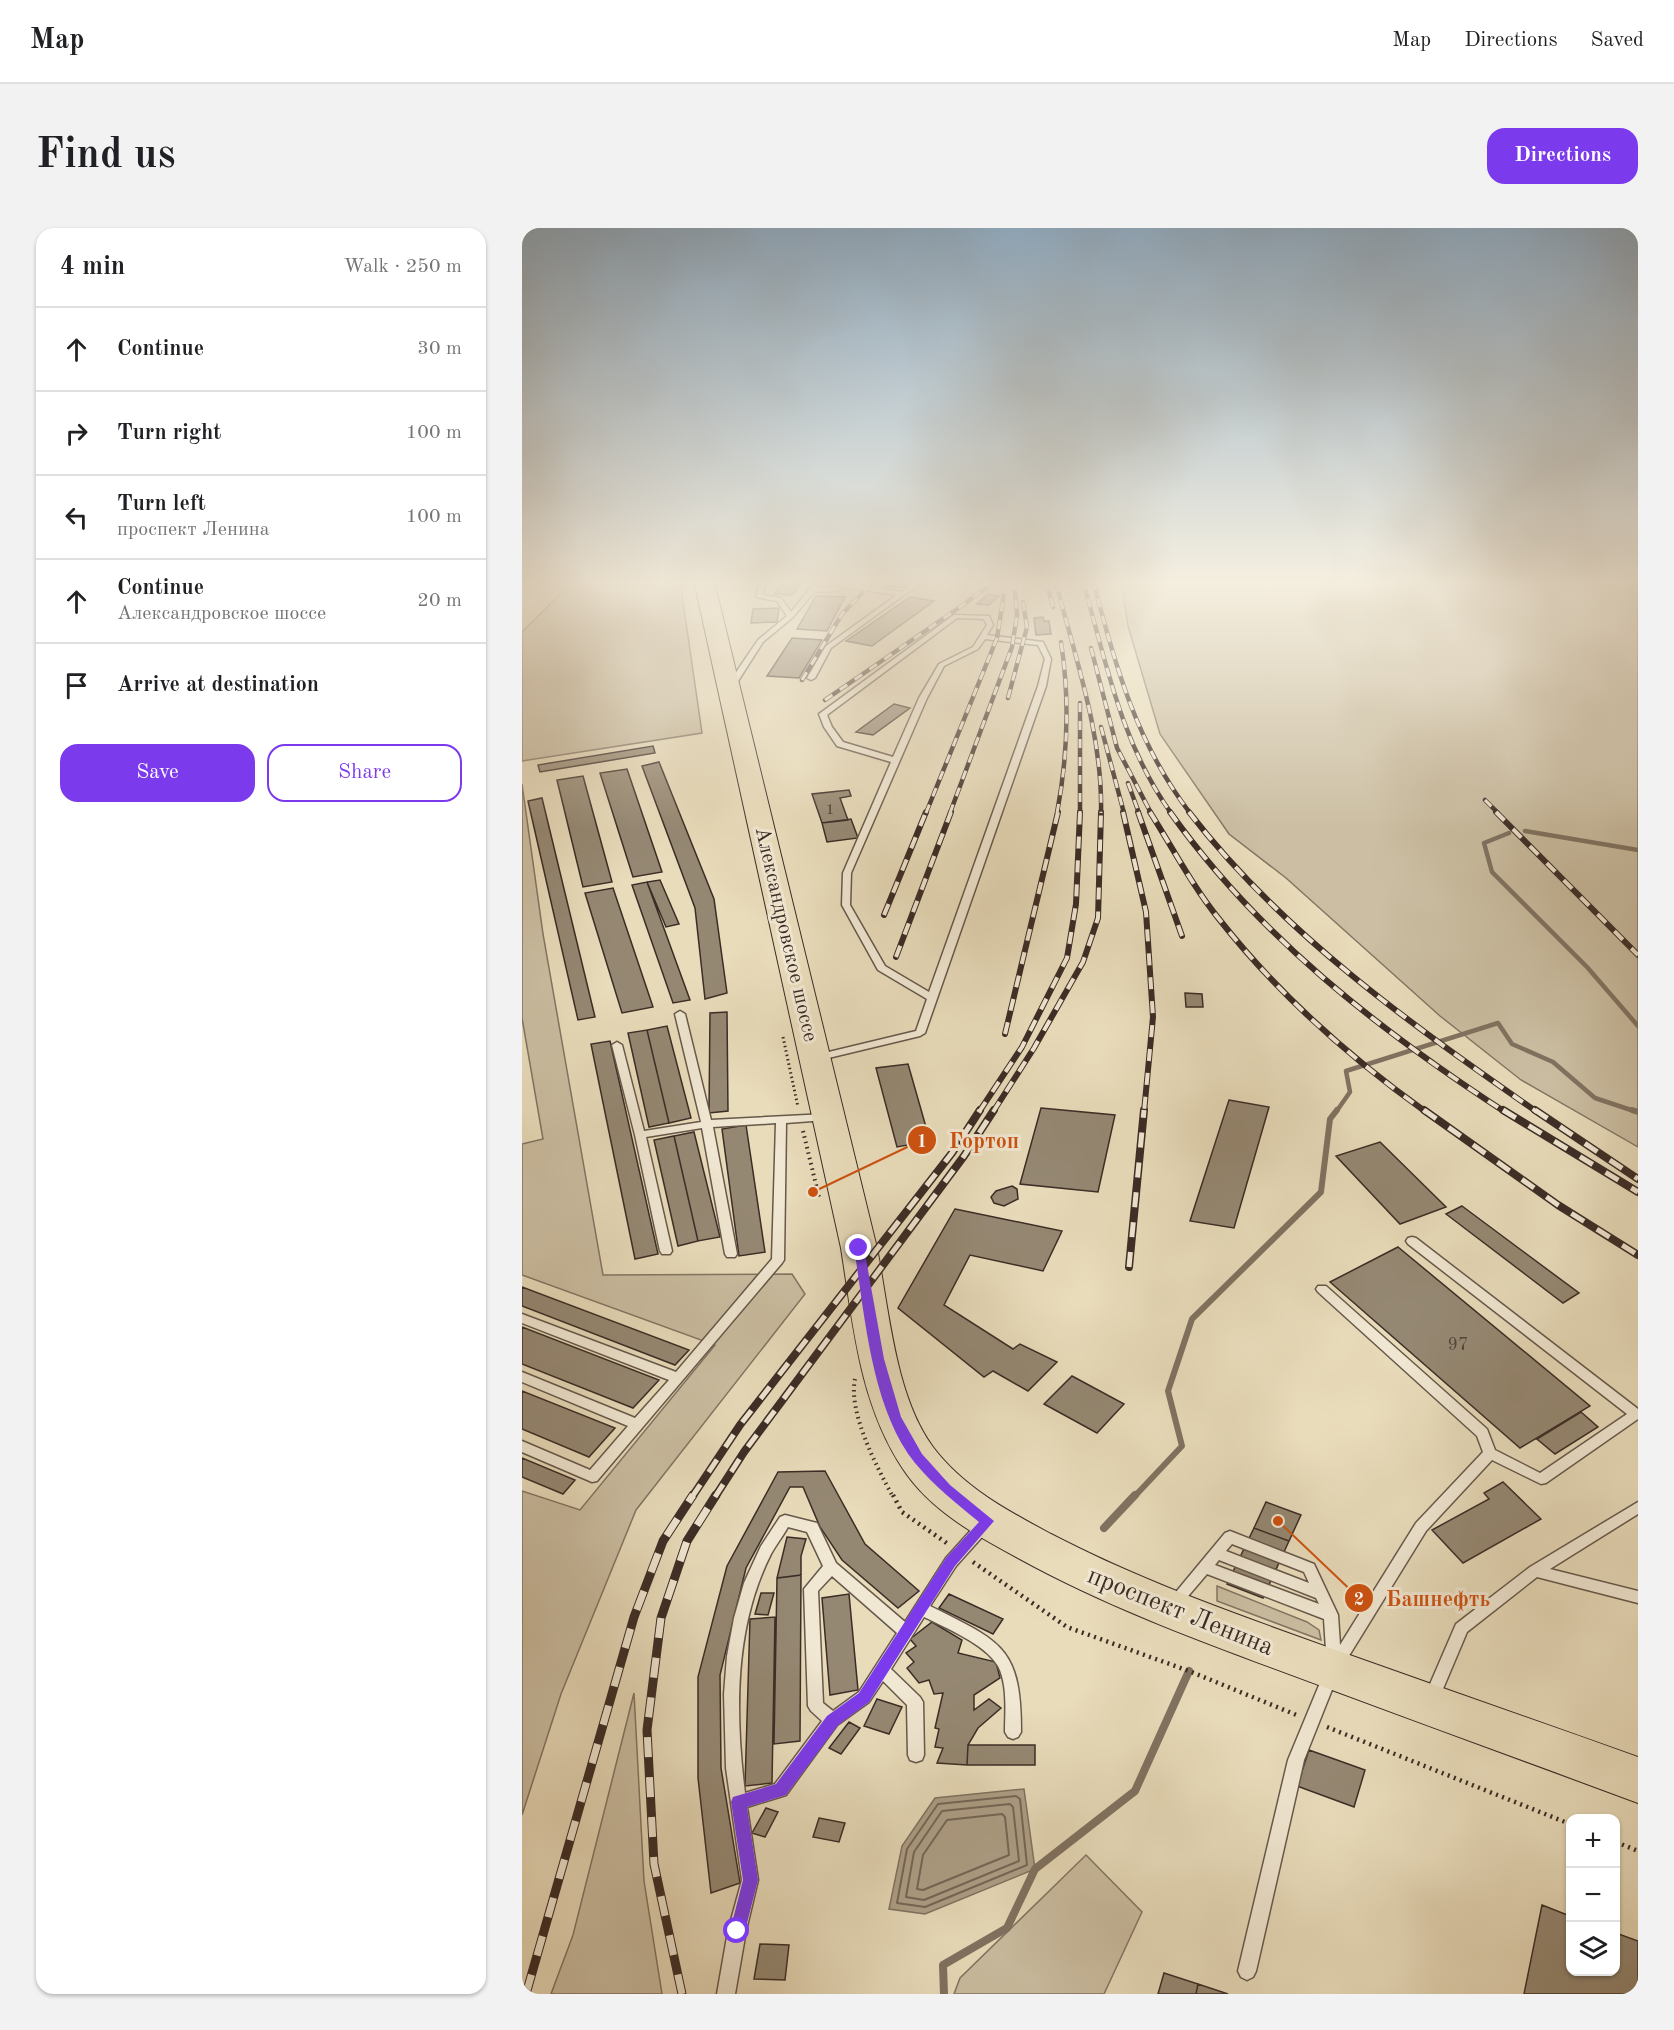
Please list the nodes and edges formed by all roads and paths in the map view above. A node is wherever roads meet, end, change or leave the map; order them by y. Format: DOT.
graph roads {
  1 [pos="724,663"];
  2 [pos="745,663"];
  3 [pos="819,663"];
  4 [pos="892,663"];
  5 [pos="944,663"];
  6 [pos="1047,663"];
  7 [pos="811,678"];
  8 [pos="730,687"];
  9 [pos="897,761"];
  10 [pos="932,998"];
  11 [pos="680,1014"];
  12 [pos="782,1029"];
  13 [pos="617,1045"];
  14 [pos="816,1058"];
  15 [pos="829,1117"];
  16 [pos="800,1119"];
  17 [pos="781,1120"];
  18 [pos="707,1124"];
  19 [pos="640,1135"];
  20 [pos="1412,1241"];
  21 [pos="666,1251"];
  22 [pos="731,1254"];
  23 [pos="866,1287"];
  24 [pos="1322,1289"];
  25 [pos="522,1318"];
  26 [pos="522,1377"];
  27 [pos="678,1378"];
  28 [pos="637,1424"];
  29 [pos="522,1446"];
  30 [pos="1490,1453"];
  31 [pos="1638,1507"];
  32 [pos="988,1521"];
  33 [pos="1216,1553"];
  34 [pos="831,1567"];
  35 [pos="1204,1567"];
  36 [pos="1535,1571"];
  37 [pos="1322,1594"];
  38 [pos="1638,1597"];
  39 [pos="920,1608"];
  40 [pos="1169,1610"];
  41 [pos="1331,1615"];
  42 [pos="905,1631"];
  43 [pos="1333,1669"];
  44 [pos="881,1670"];
  45 [pos="1430,1704"];
  46 [pos="832,1720"];
  47 [pos="1013,1732"];
  48 [pos="916,1755"];
  49 [pos="1638,1780"];
  50 [pos="738,1802"];
  51 [pos="1620,1844"];
  52 [pos="1638,1851"];
  53 [pos="1247,1971"];
  54 [pos="726,1994"];
  1 -- 8 [label="main road, Александровское шоссе"];
  2 -- 8 [label="lane"];
  3 -- 7 [label="lane"];
  4 -- 9 [label="lane"];
  5 -- 9 [label="lane"];
  6 -- 10 [label="lane"];
  8 -- 14 [label="main road, Александровское шоссе"];
  9 -- 10 [label="lane"];
  10 -- 14 [label="lane"];
  11 -- 18 [label="lane"];
  12 -- 16 [label="path"];
  13 -- 19 [label="lane"];
  14 -- 15 [label="main road, Александровское шоссе"];
  15 -- 16 [label="lane"];
  15 -- 23 [label="main road, Александровское шоссе"];
  16 -- 17 [label="lane"];
  17 -- 18 [label="lane"];
  17 -- 27 [label="lane"];
  18 -- 19 [label="lane"];
  18 -- 22 [label="lane"];
  19 -- 21 [label="lane"];
  20 -- 30 [label="lane"];
  23 -- 32 [label="main road, проспект Ленина"];
  24 -- 30 [label="lane"];
  25 -- 27 [label="lane"];
  26 -- 28 [label="lane"];
  27 -- 28 [label="lane"];
  28 -- 29 [label="lane"];
  30 -- 43 [label="lane"];
  31 -- 36 [label="lane"];
  32 -- 39 [label="lane"];
  32 -- 40 [label="main road, проспект Ленина"];
  33 -- 35 [label="lane"];
  33 -- 37 [label="lane"];
  33 -- 37 [label="lane"];
  34 -- 42 [label="lane"];
  34 -- 46 [label="lane"];
  34 -- 50 [label="lane"];
  35 -- 40 [label="lane"];
  35 -- 41 [label="lane"];
  36 -- 38 [label="lane"];
  36 -- 45 [label="lane"];
  37 -- 41 [label="lane"];
  39 -- 42 [label="lane"];
  39 -- 47 [label="lane"];
  40 -- 43 [label="main road, проспект Ленина"];
  41 -- 43 [label="lane"];
  42 -- 44 [label="lane"];
  43 -- 45 [label="main road, проспект Ленина"];
  43 -- 53 [label="lane"];
  44 -- 46 [label="lane"];
  44 -- 48 [label="lane"];
  45 -- 49 [label="main road, проспект Ленина"];
  46 -- 50 [label="lane"];
  50 -- 54 [label="lane"];
  51 -- 52 [label="path"];
}
